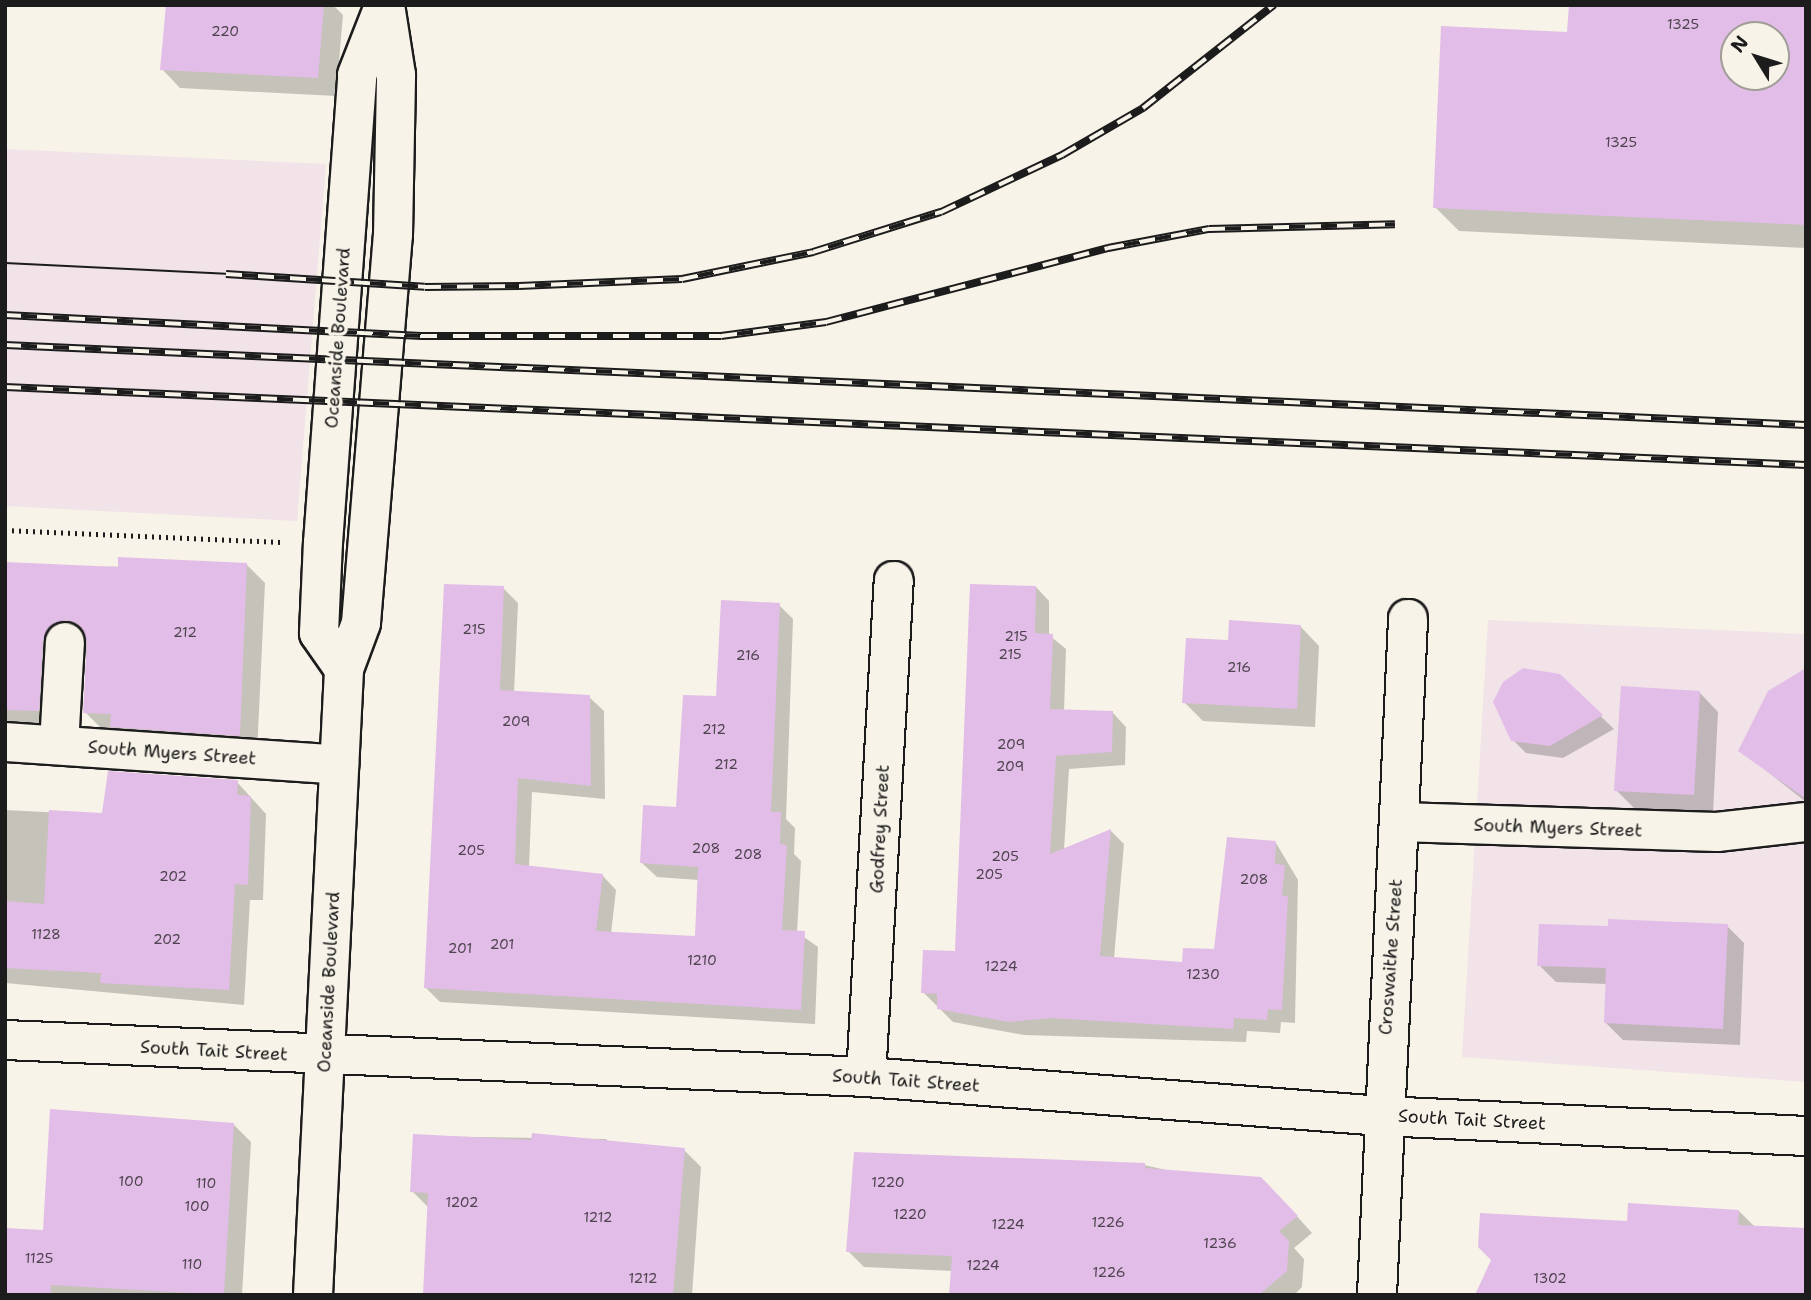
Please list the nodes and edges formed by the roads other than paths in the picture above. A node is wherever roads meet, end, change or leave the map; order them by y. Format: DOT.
graph roads {
  1 [pos="385,5"];
  2 [pos="894,581"];
  3 [pos="1408,619"];
  4 [pos="65,642"];
  5 [pos="5,742"];
  6 [pos="59,745"];
  7 [pos="339,765"];
  8 [pos="1400,822"];
  9 [pos="1806,822"];
  10 [pos="5,1040"];
  11 [pos="326,1057"];
  12 [pos="866,1077"];
  13 [pos="1382,1116"];
  14 [pos="1806,1136"];
  15 [pos="313,1295"];
  16 [pos="1377,1295"];
  1 -- 7 [label="street, Oceanside Boulevard"];
  2 -- 12 [label="street, Godfrey Street"];
  3 -- 8 [label="street, Croswaithe Street"];
  4 -- 6 [label="street"];
  5 -- 6 [label="street, South Myers Street"];
  6 -- 7 [label="street, South Myers Street"];
  7 -- 11 [label="street, Oceanside Boulevard"];
  8 -- 9 [label="street, South Myers Street"];
  8 -- 13 [label="street, Croswaithe Street"];
  10 -- 11 [label="street, South Tait Street"];
  11 -- 12 [label="street, South Tait Street"];
  11 -- 15 [label="street, Oceanside Boulevard"];
  12 -- 13 [label="street, South Tait Street"];
  13 -- 14 [label="street, South Tait Street"];
  13 -- 16 [label="street, Croswaithe Street"];
}
